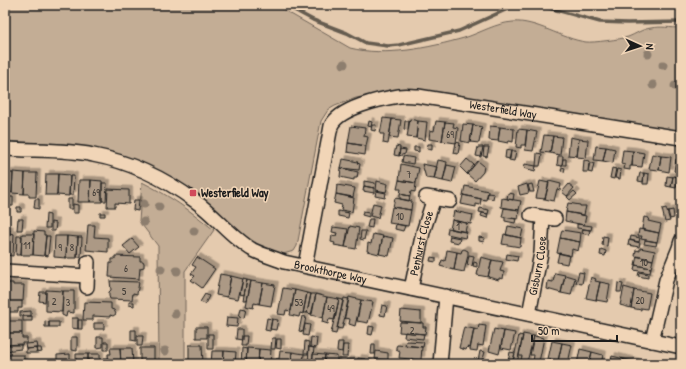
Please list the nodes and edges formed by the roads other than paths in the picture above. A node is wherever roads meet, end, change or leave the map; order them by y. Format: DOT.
graph roads {
  1 [pos="681,138"];
  2 [pos="5,149"];
  3 [pos="450,202"];
  4 [pos="543,217"];
  5 [pos="678,239"];
  6 [pos="88,262"];
  7 [pos="305,266"];
  8 [pos="5,271"];
  9 [pos="411,289"];
  10 [pos="446,296"];
  11 [pos="529,314"];
  12 [pos="652,341"];
  13 [pos="681,347"];
  14 [pos="440,364"];
  1 -- 7 [label="street, Westerfield Way"];
  2 -- 7 [label="street, Brookthorpe Way"];
  3 -- 9 [label="street, Penhurst Close"];
  4 -- 11 [label="street, Gisburn Close"];
  5 -- 12 [label="street"];
  6 -- 8 [label="street"];
  7 -- 9 [label="street, Brookthorpe Way"];
  9 -- 10 [label="street, Brookthorpe Way"];
  10 -- 11 [label="street, Brookthorpe Way"];
  10 -- 14 [label="street"];
  11 -- 12 [label="street, Brookthorpe Way"];
  12 -- 13 [label="street, Brookthorpe Way"];
}
